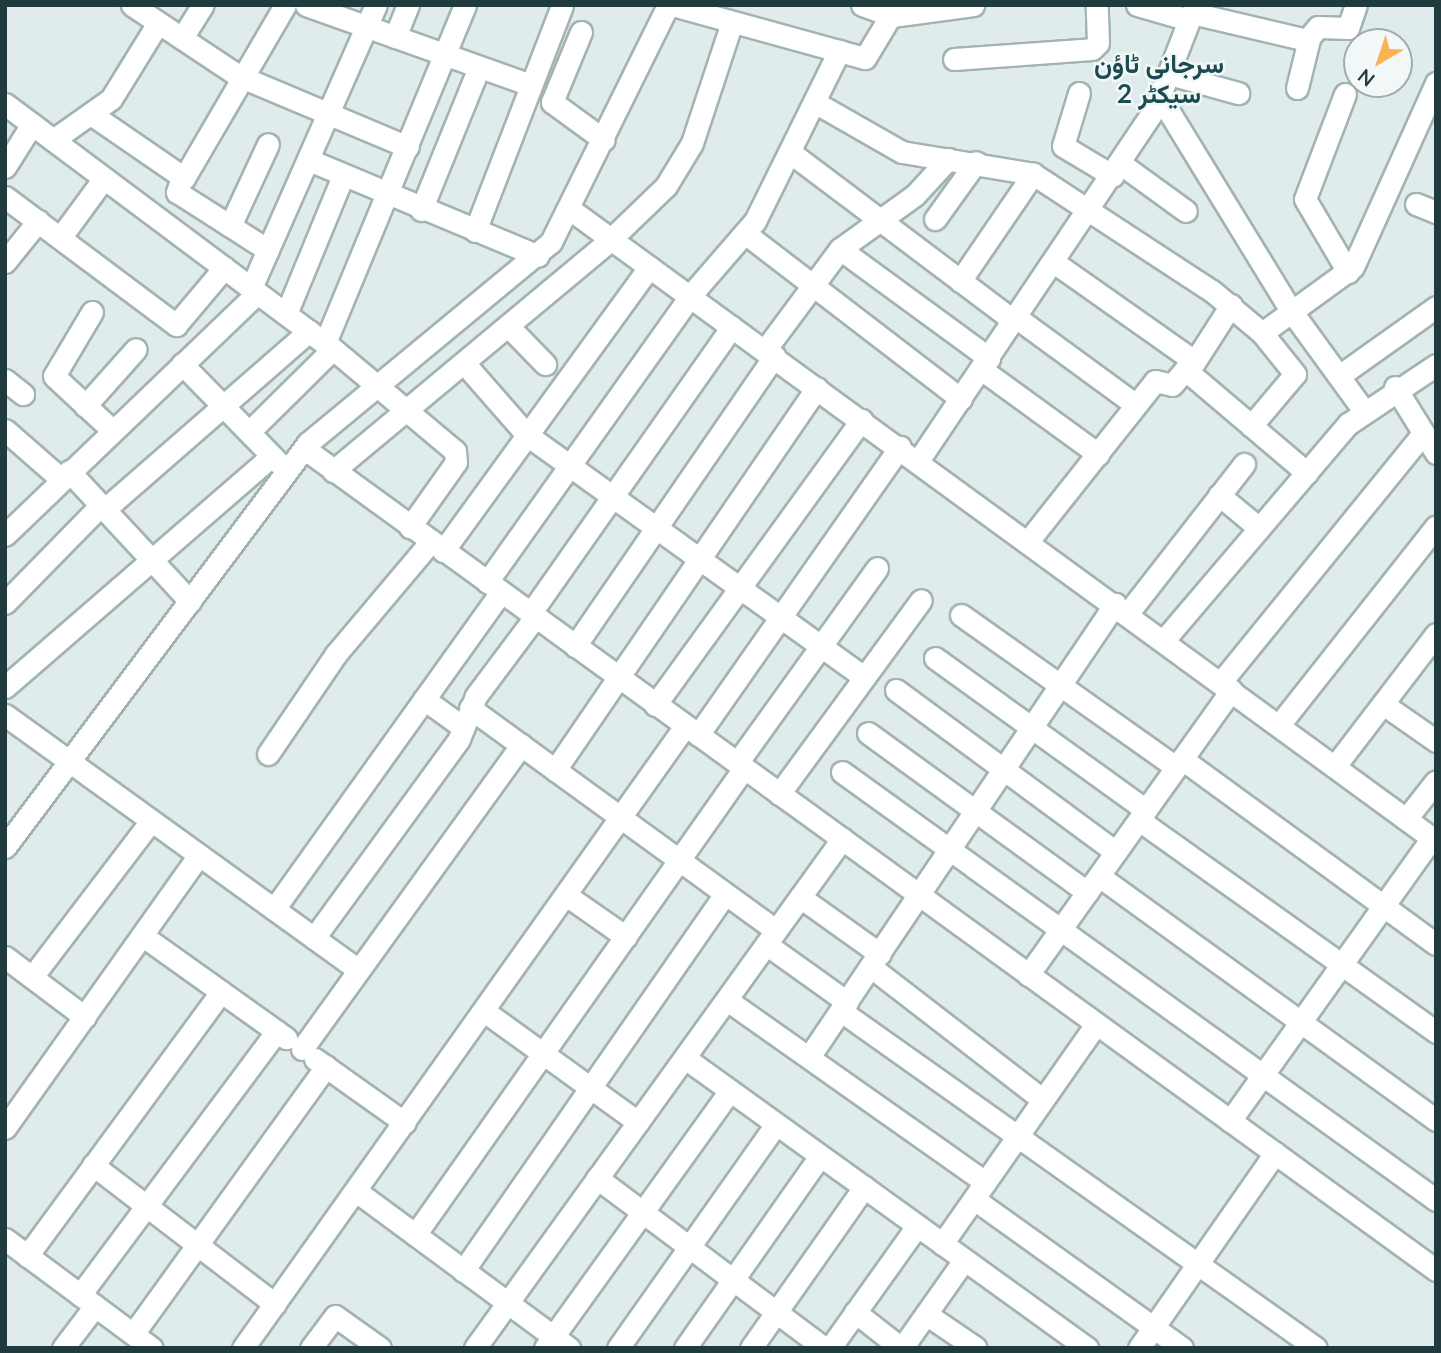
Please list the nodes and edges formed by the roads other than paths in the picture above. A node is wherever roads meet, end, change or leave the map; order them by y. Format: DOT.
graph roads {
  1 [pos="132,5"];
  2 [pos="203,5"];
  3 [pos="306,5"];
  4 [pos="376,5"];
  5 [pos="408,5"];
  6 [pos="465,5"];
  7 [pos="562,5"];
  8 [pos="669,5"];
  9 [pos="862,5"];
  10 [pos="973,5"];
  11 [pos="1097,5"];
  12 [pos="1137,5"];
  13 [pos="1356,5"];
  14 [pos="277,8"];
  15 [pos="894,10"];
  16 [pos="1192,13"];
  17 [pos="158,23"];
  18 [pos="731,25"];
  19 [pos="367,27"];
  20 [pos="580,32"];
  21 [pos="395,37"];
  22 [pos="182,38"];
  23 [pos="1310,39"];
  24 [pos="839,51"];
  25 [pos="446,55"];
  26 [pos="954,59"];
  27 [pos="479,66"];
  28 [pos="1168,74"];
  29 [pos="239,76"];
  30 [pos="1436,83"];
  31 [pos="531,85"];
  32 [pos="1297,88"];
  33 [pos="1079,93"];
  34 [pos="1238,93"];
  35 [pos="1160,97"];
  36 [pos="1343,98"];
  37 [pos="816,103"];
  38 [pos="5,104"];
  39 [pos="91,114"];
  40 [pos="330,114"];
  41 [pos="32,124"];
  42 [pos="53,140"];
  43 [pos="604,140"];
  44 [pos="268,144"];
  45 [pos="408,147"];
  46 [pos="791,153"];
  47 [pos="948,159"];
  48 [pos="309,160"];
  49 [pos="976,162"];
  50 [pos="5,167"];
  51 [pos="1117,170"];
  52 [pos="1033,174"];
  53 [pos="344,176"];
  54 [pos="104,178"];
  55 [pos="181,180"];
  56 [pos="387,196"];
  57 [pos="5,197"];
  58 [pos="1092,209"];
  59 [pos="421,210"];
  60 [pos="571,210"];
  61 [pos="1186,211"];
  62 [pos="935,219"];
  63 [pos="37,221"];
  64 [pos="879,221"];
  65 [pos="230,226"];
  66 [pos="475,231"];
  67 [pos="746,234"];
  68 [pos="60,238"];
  69 [pos="611,239"];
  70 [pos="840,249"];
  71 [pos="268,250"];
  72 [pos="538,256"];
  73 [pos="5,262"];
  74 [pos="1055,263"];
  75 [pos="649,267"];
  76 [pos="224,268"];
  77 [pos="1348,272"];
  78 [pos="960,281"];
  79 [pos="817,286"];
  80 [pos="254,290"];
  81 [pos="690,296"];
  82 [pos="1231,305"];
  83 [pos="1436,307"];
  84 [pos="92,312"];
  85 [pos="1292,312"];
  86 [pos="286,314"];
  87 [pos="1015,319"];
  88 [pos="509,327"];
  89 [pos="732,327"];
  90 [pos="1262,333"];
  91 [pos="323,341"];
  92 [pos="136,349"];
  93 [pos="770,353"];
  94 [pos="464,363"];
  95 [pos="985,363"];
  96 [pos="1189,363"];
  97 [pos="182,364"];
  98 [pos="545,364"];
  99 [pos="1436,365"];
  100 [pos="1339,376"];
  101 [pos="5,380"];
  102 [pos="1395,387"];
  103 [pos="817,388"];
  104 [pos="375,389"];
  105 [pos="23,394"];
  106 [pos="961,398"];
  107 [pos="1136,405"];
  108 [pos="85,406"];
  109 [pos="223,406"];
  110 [pos="1364,411"];
  111 [pos="404,413"];
  112 [pos="861,420"];
  113 [pos="1251,426"];
  114 [pos="5,430"];
  115 [pos="112,430"];
  116 [pos="248,432"];
  117 [pos="1423,433"];
  118 [pos="527,435"];
  119 [pos="900,447"];
  120 [pos="305,449"];
  121 [pos="1436,453"];
  122 [pos="1098,454"];
  123 [pos="272,456"];
  124 [pos="918,461"];
  125 [pos="1244,464"];
  126 [pos="570,466"];
  127 [pos="333,471"];
  128 [pos="287,472"];
  129 [pos="1307,473"];
  130 [pos="65,475"];
  131 [pos="1219,495"];
  132 [pos="613,496"];
  133 [pos="103,507"];
  134 [pos="1436,526"];
  135 [pos="410,527"];
  136 [pos="656,527"];
  137 [pos="1259,528"];
  138 [pos="5,536"];
  139 [pos="1029,540"];
  140 [pos="437,546"];
  141 [pos="149,557"];
  142 [pos="700,559"];
  143 [pos="877,569"];
  144 [pos="494,587"];
  145 [pos="740,587"];
  146 [pos="921,600"];
  147 [pos="190,601"];
  148 [pos="5,603"];
  149 [pos="1121,609"];
  150 [pos="961,614"];
  151 [pos="532,615"];
  152 [pos="781,616"];
  153 [pos="1436,634"];
  154 [pos="1164,640"];
  155 [pos="822,645"];
  156 [pos="575,646"];
  157 [pos="935,658"];
  158 [pos="864,677"];
  159 [pos="618,678"];
  160 [pos="1061,685"];
  161 [pos="1226,686"];
  162 [pos="5,687"];
  163 [pos="895,690"];
  164 [pos="424,699"];
  165 [pos="1383,704"];
  166 [pos="655,705"];
  167 [pos="470,708"];
  168 [pos="5,715"];
  169 [pos="1279,725"];
  170 [pos="464,728"];
  171 [pos="1032,728"];
  172 [pos="692,731"];
  173 [pos="868,733"];
  174 [pos="1433,734"];
  175 [pos="521,745"];
  176 [pos="268,754"];
  177 [pos="69,762"];
  178 [pos="1179,763"];
  179 [pos="740,766"];
  180 [pos="1335,766"];
  181 [pos="555,770"];
  182 [pos="1004,770"];
  183 [pos="842,772"];
  184 [pos="1436,781"];
  185 [pos="779,794"];
  186 [pos="976,812"];
  187 [pos="1142,815"];
  188 [pos="620,819"];
  189 [pos="1406,819"];
  190 [pos="151,821"];
  191 [pos="842,839"];
  192 [pos="1434,839"];
  193 [pos="5,847"];
  194 [pos="950,852"];
  195 [pos="1116,852"];
  196 [pos="200,855"];
  197 [pos="679,862"];
  198 [pos="1093,884"];
  199 [pos="725,894"];
  200 [pos="566,895"];
  201 [pos="920,896"];
  202 [pos="800,897"];
  203 [pos="1384,906"];
  204 [pos="274,909"];
  205 [pos="1059,931"];
  206 [pos="143,936"];
  207 [pos="626,937"];
  208 [pos="771,937"];
  209 [pos="314,938"];
  210 [pos="1436,944"];
  211 [pos="5,957"];
  212 [pos="875,961"];
  213 [pos="1342,965"];
  214 [pos="359,970"];
  215 [pos="1028,975"];
  216 [pos="32,977"];
  217 [pos="222,992"];
  218 [pos="727,1000"];
  219 [pos="844,1006"];
  220 [pos="484,1011"];
  221 [pos="85,1017"];
  222 [pos="1301,1022"];
  223 [pos="1096,1024"];
  224 [pos="277,1031"];
  225 [pos="1436,1032"];
  226 [pos="302,1049"];
  227 [pos="544,1054"];
  228 [pos="685,1058"];
  229 [pos="808,1058"];
  230 [pos="326,1066"];
  231 [pos="1262,1076"];
  232 [pos="590,1088"];
  233 [pos="730,1091"];
  234 [pos="1042,1098"];
  235 [pos="1436,1120"];
  236 [pos="1230,1121"];
  237 [pos="638,1122"];
  238 [pos="404,1123"];
  239 [pos="6,1124"];
  240 [pos="776,1124"];
  241 [pos="1018,1136"];
  242 [pos="1275,1153"];
  243 [pos="820,1156"];
  244 [pos="93,1166"];
  245 [pos="597,1178"];
  246 [pos="863,1187"];
  247 [pos="356,1191"];
  248 [pos="979,1191"];
  249 [pos="1436,1200"];
  250 [pos="147,1206"];
  251 [pos="643,1212"];
  252 [pos="917,1226"];
  253 [pos="415,1235"];
  254 [pos="5,1240"];
  255 [pos="197,1244"];
  256 [pos="942,1244"];
  257 [pos="689,1247"];
  258 [pos="27,1256"];
  259 [pos="964,1260"];
  260 [pos="1197,1263"];
  261 [pos="1434,1265"];
  262 [pos="463,1271"];
  263 [pos="733,1280"];
  264 [pos="88,1301"];
  265 [pos="506,1303"];
  266 [pos="275,1304"];
  267 [pos="776,1312"];
  268 [pos="855,1312"];
  269 [pos="926,1314"];
  270 [pos="1153,1327"];
  271 [pos="133,1334"];
  272 [pos="556,1344"];
  273 [pos="63,1348"];
  274 [pos="152,1348"];
  275 [pos="243,1348"];
  276 [pos="311,1348"];
  277 [pos="380,1348"];
  278 [pos="475,1348"];
  279 [pos="618,1348"];
  280 [pos="685,1348"];
  281 [pos="751,1348"];
  282 [pos="824,1348"];
  283 [pos="830,1348"];
  284 [pos="902,1348"];
  285 [pos="976,1348"];
  286 [pos="1087,1348"];
  287 [pos="1139,1348"];
  288 [pos="1182,1348"];
  289 [pos="1316,1348"];
  1 -- 17 [label="street"];
  2 -- 22 [label="street"];
  3 -- 19 [label="street"];
  4 -- 19 [label="street"];
  5 -- 21 [label="street"];
  6 -- 25 [label="street"];
  7 -- 31 [label="street"];
  8 -- 18 [label="street"];
  8 -- 43 [label="street"];
  9 -- 15 [label="street"];
  10 -- 15 [label="street"];
  11 -- 26 [label="street"];
  12 -- 16 [label="street"];
  13 -- 23 [label="street"];
  14 -- 29 [label="street"];
  15 -- 24 [label="street"];
  16 -- 23 [label="street"];
  16 -- 28 [label="street"];
  17 -- 22 [label="street"];
  17 -- 39 [label="street"];
  18 -- 24 [label="street"];
  18 -- 69 [label="street"];
  19 -- 21 [label="street"];
  19 -- 40 [label="street"];
  20 -- 43 [label="street"];
  21 -- 25 [label="street"];
  22 -- 29 [label="street"];
  23 -- 32 [label="street"];
  24 -- 37 [label="street"];
  25 -- 27 [label="street"];
  25 -- 45 [label="street"];
  27 -- 31 [label="street"];
  27 -- 59 [label="street"];
  28 -- 34 [label="street"];
  28 -- 35 [label="street"];
  29 -- 40 [label="street"];
  29 -- 55 [label="street"];
  30 -- 77 [label="street"];
  31 -- 66 [label="street"];
  33 -- 51 [label="street"];
  35 -- 51 [label="street"];
  35 -- 85 [label="street"];
  36 -- 77 [label="street"];
  37 -- 46 [label="street"];
  37 -- 47 [label="street"];
  38 -- 41 [label="street"];
  39 -- 42 [label="street"];
  39 -- 55 [label="street"];
  40 -- 45 [label="street"];
  40 -- 48 [label="street"];
  41 -- 42 [label="street"];
  41 -- 50 [label="street"];
  42 -- 54 [label="street"];
  43 -- 60 [label="street"];
  44 -- 65 [label="street"];
  45 -- 56 [label="street"];
  46 -- 64 [label="street"];
  46 -- 67 [label="street"];
  47 -- 49 [label="street"];
  47 -- 64 [label="street"];
  48 -- 53 [label="street"];
  48 -- 71 [label="street"];
  49 -- 52 [label="street"];
  49 -- 62 [label="street"];
  51 -- 58 [label="street"];
  51 -- 61 [label="street"];
  52 -- 58 [label="street"];
  52 -- 78 [label="street"];
  53 -- 56 [label="street"];
  53 -- 86 [label="street"];
  54 -- 68 [label="street"];
  54 -- 76 [label="street"];
  55 -- 65 [label="street"];
  56 -- 59 [label="street"];
  56 -- 91 [label="street"];
  57 -- 63 [label="street"];
  58 -- 74 [label="street"];
  58 -- 82 [label="street"];
  59 -- 66 [label="street"];
  60 -- 69 [label="street"];
  60 -- 72 [label="street"];
  63 -- 68 [label="street"];
  63 -- 73 [label="street"];
  64 -- 70 [label="street"];
  64 -- 78 [label="street"];
  65 -- 71 [label="street"];
  66 -- 72 [label="street"];
  67 -- 79 [label="street"];
  67 -- 81 [label="street"];
  68 -- 76 [label="street"];
  69 -- 75 [label="street"];
  69 -- 88 [label="street"];
  70 -- 79 [label="street"];
  70 -- 95 [label="street"];
  71 -- 80 [label="street"];
  72 -- 104 [label="street"];
  74 -- 87 [label="street"];
  74 -- 96 [label="street"];
  75 -- 81 [label="street"];
  75 -- 118 [label="street"];
  76 -- 80 [label="street"];
  77 -- 85 [label="street"];
  78 -- 87 [label="street"];
  79 -- 93 [label="street"];
  79 -- 106 [label="street"];
  80 -- 86 [label="street"];
  80 -- 97 [label="street"];
  81 -- 89 [label="street"];
  81 -- 126 [label="street"];
  82 -- 90 [label="street"];
  82 -- 96 [label="street"];
  83 -- 100 [label="street"];
  84 -- 108 [label="street"];
  85 -- 90 [label="street"];
  85 -- 100 [label="street"];
  86 -- 91 [label="street"];
  87 -- 95 [label="street"];
  87 -- 107 [label="street"];
  88 -- 94 [label="street"];
  88 -- 98 [label="street"];
  89 -- 93 [label="street"];
  89 -- 132 [label="street"];
  90 -- 113 [label="street"];
  91 -- 104 [label="street"];
  91 -- 109 [label="street"];
  91 -- 116 [label="street"];
  92 -- 108 [label="street"];
  93 -- 103 [label="street"];
  93 -- 136 [label="street"];
  94 -- 111 [label="street"];
  94 -- 118 [label="street"];
  95 -- 106 [label="street"];
  95 -- 122 [label="street"];
  96 -- 107 [label="street"];
  96 -- 113 [label="street"];
  97 -- 109 [label="street"];
  97 -- 115 [label="street"];
  99 -- 102 [label="street"];
  100 -- 110 [label="street"];
  101 -- 105 [label="street"];
  102 -- 110 [label="street"];
  102 -- 117 [label="street"];
  103 -- 112 [label="street"];
  103 -- 142 [label="street"];
  104 -- 111 [label="street"];
  104 -- 120 [label="street"];
  106 -- 124 [label="street"];
  107 -- 122 [label="street"];
  108 -- 115 [label="street"];
  109 -- 116 [label="street"];
  109 -- 133 [label="street"];
  110 -- 129 [label="street"];
  111 -- 127 [label="street"];
  111 -- 135 [label="street"];
  112 -- 119 [label="street"];
  112 -- 145 [label="street"];
  113 -- 129 [label="street"];
  114 -- 130 [label="street"];
  115 -- 130 [label="street"];
  116 -- 123 [label="street"];
  117 -- 121 [label="street"];
  117 -- 161 [label="street"];
  118 -- 126 [label="street"];
  118 -- 140 [label="street"];
  119 -- 124 [label="street"];
  119 -- 152 [label="street"];
  120 -- 127 [label="street"];
  120 -- 128 [label="street"];
  122 -- 139 [label="street"];
  123 -- 128 [label="street"];
  123 -- 141 [label="street"];
  124 -- 139 [label="street"];
  125 -- 131 [label="street"];
  126 -- 132 [label="street"];
  126 -- 144 [label="street"];
  127 -- 135 [label="street"];
  128 -- 147 [label="street"];
  129 -- 137 [label="street"];
  130 -- 133 [label="street"];
  130 -- 138 [label="street"];
  131 -- 137 [label="street"];
  131 -- 149 [label="street"];
  132 -- 136 [label="street"];
  132 -- 151 [label="street"];
  133 -- 141 [label="street"];
  133 -- 148 [label="street"];
  134 -- 169 [label="street"];
  135 -- 140 [label="street"];
  136 -- 142 [label="street"];
  136 -- 156 [label="street"];
  137 -- 154 [label="street"];
  139 -- 149 [label="street"];
  140 -- 144 [label="street"];
  140 -- 176 [label="street"];
  141 -- 147 [label="street"];
  141 -- 162 [label="street"];
  142 -- 145 [label="street"];
  142 -- 159 [label="street"];
  143 -- 155 [label="street"];
  144 -- 151 [label="street"];
  144 -- 164 [label="street"];
  145 -- 152 [label="street"];
  145 -- 166 [label="street"];
  146 -- 158 [label="street"];
  147 -- 177 [label="street"];
  149 -- 154 [label="street"];
  149 -- 160 [label="street"];
  150 -- 160 [label="street"];
  151 -- 156 [label="street"];
  151 -- 167 [label="street"];
  152 -- 155 [label="street"];
  152 -- 172 [label="street"];
  153 -- 165 [label="street"];
  154 -- 161 [label="street"];
  155 -- 158 [label="street"];
  155 -- 179 [label="street"];
  156 -- 159 [label="street"];
  157 -- 171 [label="street"];
  158 -- 185 [label="street"];
  159 -- 166 [label="street"];
  159 -- 181 [label="street"];
  160 -- 171 [label="street"];
  160 -- 178 [label="street"];
  161 -- 169 [label="street"];
  161 -- 178 [label="street"];
  163 -- 182 [label="street"];
  164 -- 170 [label="street"];
  164 -- 204 [label="street"];
  165 -- 174 [label="street"];
  165 -- 180 [label="street"];
  166 -- 172 [label="street"];
  167 -- 170 [label="street"];
  167 -- 175 [label="street"];
  168 -- 177 [label="street"];
  169 -- 180 [label="street"];
  170 -- 209 [label="street"];
  171 -- 182 [label="street"];
  171 -- 187 [label="street"];
  172 -- 179 [label="street"];
  172 -- 188 [label="street"];
  173 -- 186 [label="street"];
  175 -- 181 [label="street"];
  175 -- 214 [label="street"];
  177 -- 190 [label="street"];
  177 -- 193 [label="street"];
  178 -- 187 [label="street"];
  178 -- 203 [label="street"];
  179 -- 185 [label="street"];
  179 -- 197 [label="street"];
  180 -- 189 [label="street"];
  181 -- 188 [label="street"];
  182 -- 186 [label="street"];
  182 -- 195 [label="street"];
  183 -- 194 [label="street"];
  184 -- 189 [label="street"];
  185 -- 191 [label="street"];
  186 -- 194 [label="street"];
  186 -- 198 [label="street"];
  187 -- 195 [label="street"];
  187 -- 213 [label="street"];
  188 -- 197 [label="street"];
  188 -- 200 [label="street"];
  189 -- 192 [label="street"];
  190 -- 196 [label="street"];
  190 -- 216 [label="street"];
  191 -- 201 [label="street"];
  191 -- 202 [label="street"];
  192 -- 203 [label="street"];
  194 -- 201 [label="street"];
  194 -- 205 [label="street"];
  195 -- 198 [label="street"];
  196 -- 204 [label="street"];
  196 -- 206 [label="street"];
  197 -- 199 [label="street"];
  197 -- 207 [label="street"];
  198 -- 205 [label="street"];
  198 -- 222 [label="street"];
  199 -- 208 [label="street"];
  199 -- 232 [label="street"];
  200 -- 207 [label="street"];
  200 -- 220 [label="street"];
  201 -- 212 [label="street"];
  201 -- 215 [label="street"];
  202 -- 208 [label="street"];
  202 -- 212 [label="street"];
  203 -- 210 [label="street"];
  203 -- 213 [label="street"];
  204 -- 209 [label="street"];
  205 -- 215 [label="street"];
  205 -- 231 [label="street"];
  206 -- 217 [label="street"];
  206 -- 221 [label="street"];
  207 -- 227 [label="street"];
  208 -- 218 [label="street"];
  208 -- 219 [label="street"];
  209 -- 214 [label="street"];
  211 -- 216 [label="street"];
  212 -- 219 [label="street"];
  212 -- 234 [label="street"];
  213 -- 222 [label="street"];
  213 -- 225 [label="street"];
  214 -- 226 [label="street"];
  215 -- 223 [label="street"];
  216 -- 221 [label="street"];
  217 -- 224 [label="street"];
  217 -- 244 [label="street"];
  218 -- 228 [label="street"];
  218 -- 229 [label="street"];
  219 -- 229 [label="street"];
  219 -- 241 [label="street"];
  220 -- 227 [label="street"];
  220 -- 238 [label="street"];
  221 -- 239 [label="street"];
  222 -- 231 [label="street"];
  222 -- 235 [label="street"];
  223 -- 234 [label="street"];
  223 -- 236 [label="street"];
  224 -- 226 [label="street"];
  224 -- 250 [label="street"];
  226 -- 230 [label="street"];
  227 -- 232 [label="street"];
  227 -- 253 [label="street"];
  228 -- 233 [label="street"];
  228 -- 237 [label="street"];
  229 -- 248 [label="street"];
  230 -- 238 [label="street"];
  230 -- 255 [label="street"];
  231 -- 236 [label="street"];
  231 -- 249 [label="street"];
  232 -- 237 [label="street"];
  232 -- 262 [label="street"];
  233 -- 240 [label="street"];
  233 -- 251 [label="street"];
  234 -- 241 [label="street"];
  236 -- 242 [label="street"];
  237 -- 245 [label="street"];
  238 -- 247 [label="street"];
  240 -- 243 [label="street"];
  240 -- 257 [label="street"];
  241 -- 248 [label="street"];
  241 -- 260 [label="street"];
  242 -- 260 [label="street"];
  242 -- 261 [label="street"];
  243 -- 246 [label="street"];
  243 -- 263 [label="street"];
  244 -- 250 [label="street"];
  244 -- 258 [label="street"];
  245 -- 251 [label="street"];
  245 -- 265 [label="street"];
  246 -- 252 [label="street"];
  246 -- 267 [label="street"];
  247 -- 253 [label="street"];
  247 -- 266 [label="street"];
  248 -- 256 [label="street"];
  248 -- 270 [label="street"];
  250 -- 255 [label="street"];
  250 -- 264 [label="street"];
  251 -- 257 [label="street"];
  251 -- 272 [label="street"];
  252 -- 256 [label="street"];
  252 -- 268 [label="street"];
  253 -- 262 [label="street"];
  254 -- 258 [label="street"];
  255 -- 266 [label="street"];
  255 -- 271 [label="street"];
  256 -- 259 [label="street"];
  257 -- 263 [label="street"];
  257 -- 279 [label="street"];
  258 -- 264 [label="street"];
  259 -- 269 [label="street"];
  259 -- 286 [label="street"];
  260 -- 270 [label="street"];
  260 -- 289 [label="street"];
  262 -- 265 [label="street"];
  263 -- 267 [label="street"];
  263 -- 280 [label="street"];
  264 -- 271 [label="street"];
  264 -- 273 [label="street"];
  265 -- 272 [label="street"];
  265 -- 278 [label="street"];
  266 -- 275 [label="street"];
  267 -- 281 [label="street"];
  267 -- 282 [label="street"];
  268 -- 283 [label="street"];
  268 -- 284 [label="street"];
  269 -- 284 [label="street"];
  269 -- 285 [label="street"];
  270 -- 287 [label="street"];
  270 -- 288 [label="street"];
  271 -- 274 [label="street"];
  276 -- 277 [label="street"];
}
